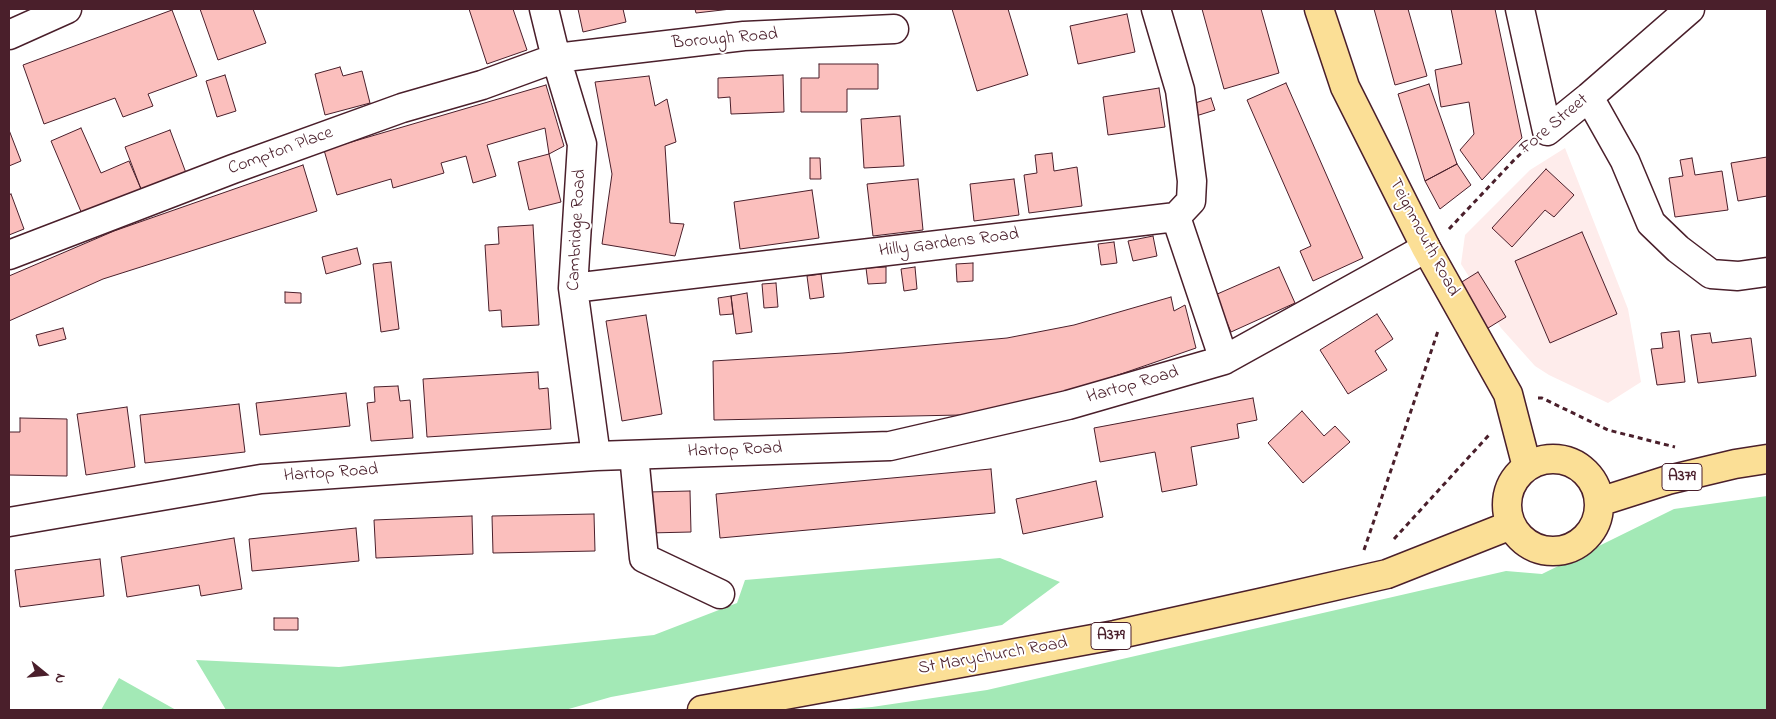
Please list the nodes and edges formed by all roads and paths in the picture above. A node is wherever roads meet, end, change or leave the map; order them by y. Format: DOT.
graph roads {
  1 [pos="67,9"];
  2 [pos="544,9"];
  3 [pos="1156,9"];
  4 [pos="1319,9"];
  5 [pos="1520,9"];
  6 [pos="1690,9"];
  7 [pos="894,29"];
  8 [pos="9,35"];
  9 [pos="556,58"];
  10 [pos="1589,97"];
  11 [pos="1547,131"];
  12 [pos="1176,217"];
  13 [pos="1426,248"];
  14 [pos="9,255"];
  15 [pos="1767,272"];
  16 [pos="573,288"];
  17 [pos="1451,293"];
  18 [pos="1224,360"];
  19 [pos="1510,402"];
  20 [pos="1680,448"];
  21 [pos="634,455"];
  22 [pos="596,456"];
  23 [pos="1767,459"];
  24 [pos="1527,467"];
  25 [pos="1599,502"];
  26 [pos="9,522"];
  27 [pos="1511,525"];
  28 [pos="1393,540"];
  29 [pos="1354,582"];
  30 [pos="720,594"];
  31 [pos="702,710"];
  1 -- 8 [label="street"];
  2 -- 9 [label="street, Cambridge Road"];
  3 -- 12 [label="street"];
  4 -- 13 [label="main road, Teignmouth Road"];
  5 -- 11 [label="street"];
  6 -- 10 [label="street, Fore Street"];
  7 -- 9 [label="street, Borough Road"];
  9 -- 14 [label="street, Compton Place"];
  9 -- 16 [label="street, Cambridge Road"];
  10 -- 11 [label="street, Fore Street"];
  10 -- 15 [label="street"];
  11 -- 13 [label="path, Fore Street"];
  12 -- 16 [label="street, Hilly Gardens Road"];
  12 -- 18 [label="street"];
  13 -- 17 [label="main road, Teignmouth Road"];
  13 -- 18 [label="street, Hartop Road"];
  16 -- 22 [label="street, Cambridge Road"];
  17 -- 19 [label="main road, Teignmouth Road"];
  17 -- 29 [label="path"];
  18 -- 21 [label="street, Hartop Road"];
  19 -- 20 [label="path"];
  19 -- 24 [label="main road, Teignmouth Road"];
  19 -- 28 [label="path"];
  21 -- 22 [label="street, Hartop Road"];
  21 -- 30 [label="street"];
  22 -- 26 [label="street, Hartop Road"];
  23 -- 25 [label="main road, A379"];
  24 -- 25 [label="main road"];
  24 -- 27 [label="main road"];
  25 -- 27 [label="main road"];
  27 -- 29 [label="main road, St Marychurch Road / A379"];
  29 -- 31 [label="main road, St Marychurch Road / A379"];
}
